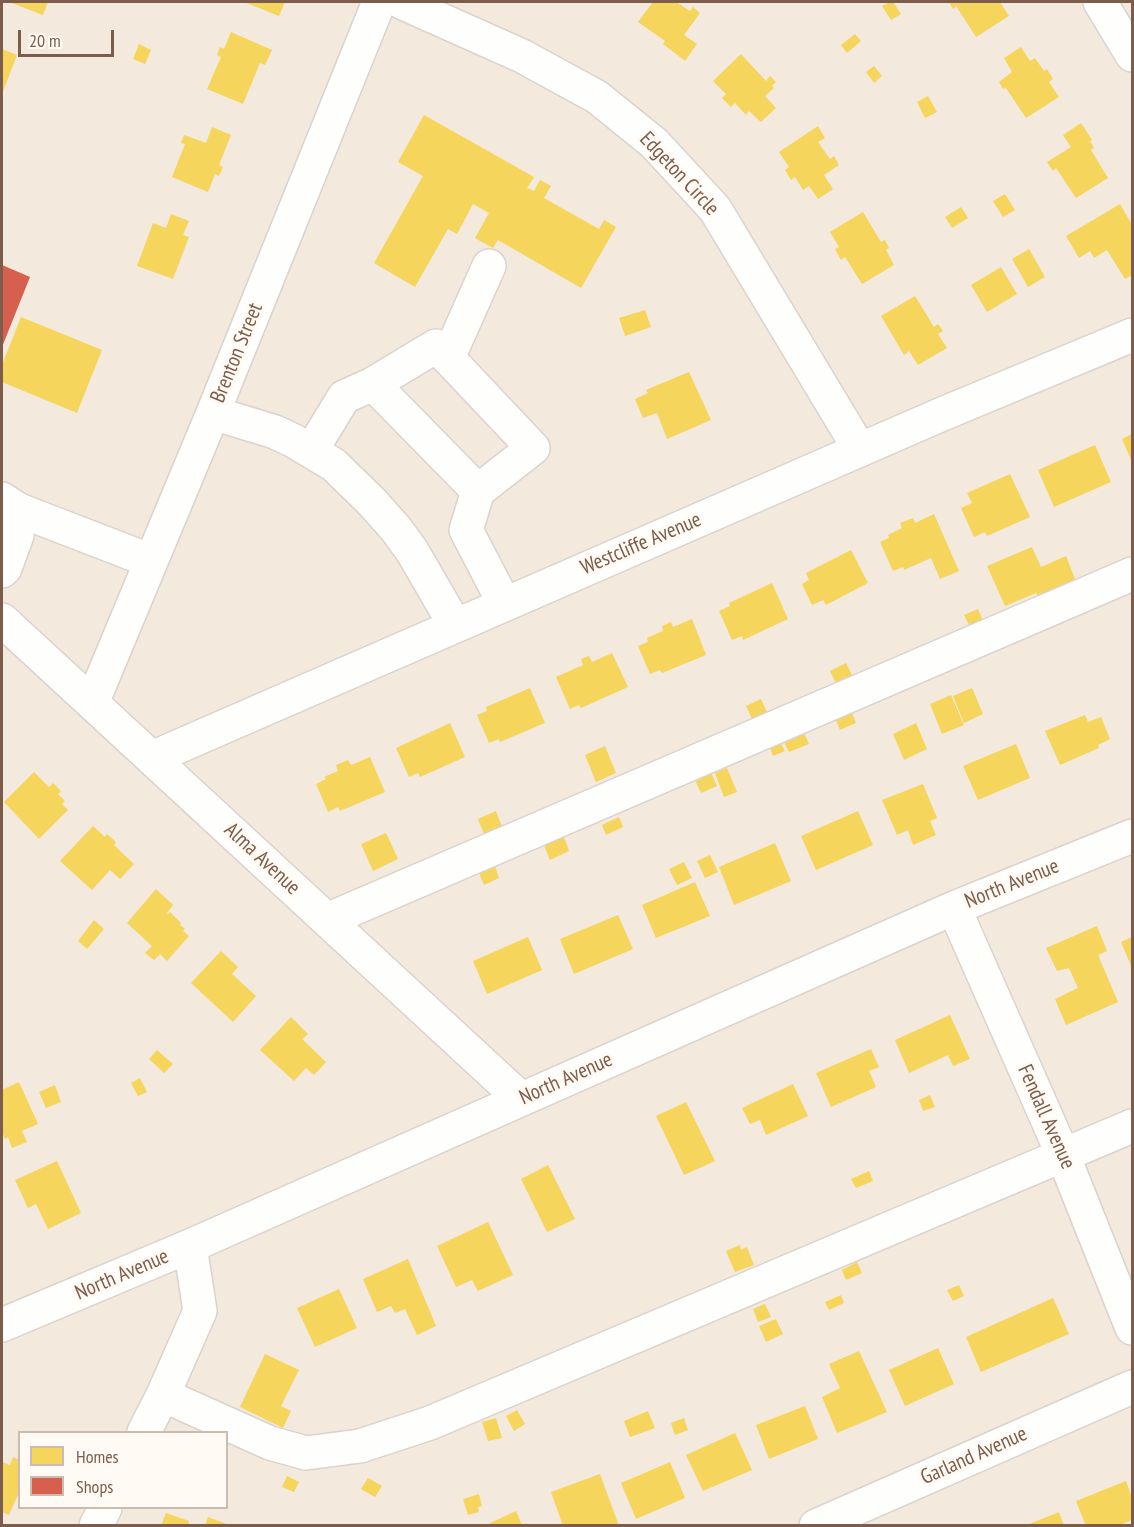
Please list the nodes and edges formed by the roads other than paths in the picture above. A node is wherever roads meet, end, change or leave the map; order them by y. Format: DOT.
graph roads {
  1 [pos="379,2"];
  2 [pos="401,2"];
  3 [pos="1100,2"];
  4 [pos="1132,55"];
  5 [pos="489,266"];
  6 [pos="1132,335"];
  7 [pos="448,358"];
  8 [pos="373,384"];
  9 [pos="213,413"];
  10 [pos="860,450"];
  11 [pos="311,451"];
  12 [pos="478,491"];
  13 [pos="10,505"];
  14 [pos="152,561"];
  15 [pos="2,571"];
  16 [pos="1132,574"];
  17 [pos="504,603"];
  18 [pos="2,620"];
  19 [pos="455,624"];
  20 [pos="92,704"];
  21 [pos="152,758"];
  22 [pos="1132,836"];
  23 [pos="954,908"];
  24 [pos="327,920"];
  25 [pos="521,1099"];
  26 [pos="1132,1126"];
  27 [pos="1063,1155"];
  28 [pos="190,1246"];
  29 [pos="2,1325"];
  30 [pos="1132,1328"];
  31 [pos="1132,1387"];
  32 [pos="163,1395"];
  33 [pos="145,1431"];
  34 [pos="104,1509"];
  35 [pos="96,1526"];
  36 [pos="816,1526"];
  1 -- 9 [label="street, Brenton Street"];
  2 -- 10 [label="street, Edgeton Circle"];
  3 -- 4 [label="street"];
  5 -- 7 [label="street"];
  6 -- 10 [label="street, Westcliffe Avenue"];
  7 -- 8 [label="street"];
  7 -- 12 [label="street"];
  8 -- 11 [label="street"];
  8 -- 12 [label="street"];
  9 -- 11 [label="street"];
  9 -- 14 [label="street, Brenton Street"];
  10 -- 17 [label="street, Westcliffe Avenue"];
  11 -- 19 [label="street"];
  12 -- 17 [label="street"];
  13 -- 14 [label="street"];
  13 -- 15 [label="street"];
  14 -- 20 [label="street, Brenton Street"];
  16 -- 24 [label="street"];
  17 -- 19 [label="street, Westcliffe Avenue"];
  18 -- 20 [label="street, Alma Avenue"];
  19 -- 21 [label="street, Westcliffe Avenue"];
  20 -- 21 [label="street, Alma Avenue"];
  21 -- 24 [label="street, Alma Avenue"];
  22 -- 23 [label="street, North Avenue"];
  23 -- 25 [label="street, North Avenue"];
  23 -- 27 [label="street, Fendall Avenue"];
  24 -- 25 [label="street, Alma Avenue"];
  25 -- 28 [label="street, North Avenue"];
  26 -- 27 [label="street"];
  27 -- 30 [label="street, Fendall Avenue"];
  27 -- 32 [label="street"];
  28 -- 29 [label="street, North Avenue"];
  28 -- 32 [label="street"];
  31 -- 36 [label="street, Garland Avenue"];
  32 -- 33 [label="street"];
  34 -- 35 [label="street"];
}
